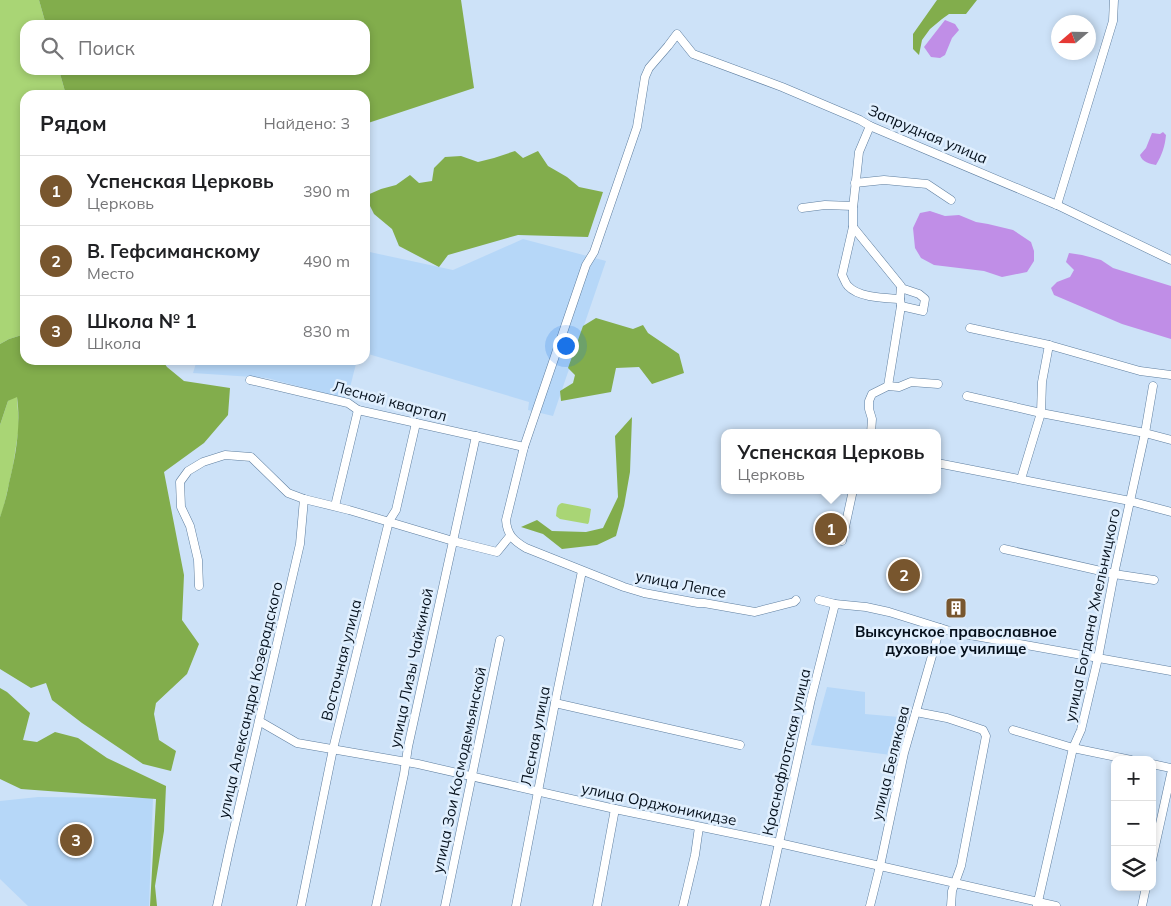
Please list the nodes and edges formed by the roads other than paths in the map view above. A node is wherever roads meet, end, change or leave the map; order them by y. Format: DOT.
graph roads {
  1 [pos="1114,0"];
  2 [pos="870,126"];
  3 [pos="855,182"];
  4 [pos="951,200"];
  5 [pos="1058,205"];
  6 [pos="853,206"];
  7 [pos="802,208"];
  8 [pos="853,227"];
  9 [pos="1171,260"];
  10 [pos="900,288"];
  11 [pos="900,302"];
  12 [pos="970,328"];
  13 [pos="1049,345"];
  14 [pos="1171,375"];
  15 [pos="250,380"];
  16 [pos="938,384"];
  17 [pos="888,386"];
  18 [pos="1152,386"];
  19 [pos="967,396"];
  20 [pos="358,410"];
  21 [pos="1040,413"];
  22 [pos="416,423"];
  23 [pos="871,429"];
  24 [pos="1145,433"];
  25 [pos="476,436"];
  26 [pos="1171,440"];
  27 [pos="524,447"];
  28 [pos="941,464"];
  29 [pos="1021,479"];
  30 [pos="852,494"];
  31 [pos="304,499"];
  32 [pos="1130,501"];
  33 [pos="335,506"];
  34 [pos="1171,512"];
  35 [pos="389,522"];
  36 [pos="510,536"];
  37 [pos="842,540"];
  38 [pos="453,541"];
  39 [pos="1004,549"];
  40 [pos="582,571"];
  41 [pos="1114,574"];
  42 [pos="1154,580"];
  43 [pos="199,586"];
  44 [pos="796,600"];
  45 [pos="819,600"];
  46 [pos="835,604"];
  47 [pos="940,628"];
  48 [pos="500,640"];
  49 [pos="1098,658"];
  50 [pos="1171,672"];
  51 [pos="555,703"];
  52 [pos="916,712"];
  53 [pos="259,721"];
  54 [pos="1013,730"];
  55 [pos="740,745"];
  56 [pos="1073,748"];
  57 [pos="333,749"];
  58 [pos="1112,756"];
  59 [pos="406,762"];
  60 [pos="1156,765"];
  61 [pos="1171,768"];
  62 [pos="1171,774"];
  63 [pos="472,776"];
  64 [pos="538,792"];
  65 [pos="615,809"];
  66 [pos="699,827"];
  67 [pos="779,843"];
  68 [pos="1155,846"];
  69 [pos="880,866"];
  70 [pos="955,882"];
  71 [pos="1145,891"];
  72 [pos="1038,904"];
  73 [pos="218,906"];
  74 [pos="301,906"];
  75 [pos="376,906"];
  76 [pos="444,906"];
  77 [pos="516,906"];
  78 [pos="597,906"];
  79 [pos="683,906"];
  80 [pos="765,906"];
  81 [pos="870,906"];
  82 [pos="951,906"];
  83 [pos="1056,906"];
  84 [pos="1142,906"];
  1 -- 5 [label="street"];
  2 -- 3 [label="street"];
  2 -- 5 [label="street, Запрудная улица"];
  2 -- 27 [label="street, Запрудная улица"];
  3 -- 4 [label="street"];
  3 -- 6 [label="street"];
  5 -- 9 [label="street, Запрудная улица"];
  6 -- 7 [label="street"];
  6 -- 8 [label="street"];
  8 -- 10 [label="street"];
  8 -- 11 [label="street"];
  10 -- 11 [label="street"];
  10 -- 11 [label="street"];
  11 -- 17 [label="street"];
  12 -- 13 [label="street"];
  13 -- 14 [label="street"];
  13 -- 21 [label="street"];
  15 -- 20 [label="street, Лесной квартал"];
  16 -- 17 [label="street"];
  17 -- 23 [label="street"];
  18 -- 24 [label="street, улица Богдана Хмельницкого"];
  19 -- 21 [label="street"];
  20 -- 22 [label="street, Лесной квартал"];
  20 -- 33 [label="street"];
  21 -- 24 [label="street"];
  21 -- 29 [label="street"];
  22 -- 25 [label="street, Лесной квартал"];
  22 -- 35 [label="street, Восточная улица"];
  24 -- 26 [label="street"];
  24 -- 32 [label="street, улица Богдана Хмельницкого"];
  25 -- 27 [label="street, Лесной квартал"];
  25 -- 38 [label="street, улица Лизы Чайкиной"];
  27 -- 36 [label="street"];
  28 -- 29 [label="street"];
  29 -- 32 [label="street"];
  30 -- 37 [label="street"];
  31 -- 33 [label="street"];
  31 -- 43 [label="street"];
  31 -- 53 [label="street, улица Александра Козерадского"];
  32 -- 34 [label="street"];
  32 -- 41 [label="street, улица Богдана Хмельницкого"];
  33 -- 35 [label="street"];
  35 -- 38 [label="street"];
  35 -- 57 [label="street, Восточная улица"];
  36 -- 38 [label="street"];
  36 -- 40 [label="street, улица Лепсе"];
  38 -- 59 [label="street, улица Лизы Чайкиной"];
  39 -- 41 [label="street"];
  40 -- 44 [label="street, улица Лепсе"];
  40 -- 51 [label="street, Лесная улица"];
  41 -- 42 [label="street"];
  41 -- 49 [label="street, улица Богдана Хмельницкого"];
  45 -- 46 [label="street"];
  46 -- 47 [label="street"];
  46 -- 67 [label="street, Краснофлотская улица"];
  47 -- 49 [label="street"];
  47 -- 52 [label="street, улица Белякова"];
  48 -- 63 [label="street, улица Зои Космодемьянской"];
  49 -- 50 [label="street"];
  49 -- 56 [label="street, улица Богдана Хмельницкого"];
  51 -- 55 [label="street"];
  51 -- 64 [label="street, Лесная улица"];
  52 -- 69 [label="street, улица Белякова"];
  52 -- 70 [label="street"];
  53 -- 57 [label="street, улица Орджоникидзе"];
  53 -- 73 [label="street, улица Александра Козерадского"];
  54 -- 56 [label="street"];
  56 -- 58 [label="street"];
  56 -- 72 [label="street, улица Богдана Хмельницкого"];
  57 -- 59 [label="street, улица Орджоникидзе"];
  57 -- 74 [label="street, Восточная улица"];
  59 -- 63 [label="street, улица Орджоникидзе"];
  59 -- 75 [label="street, улица Лизы Чайкиной"];
  60 -- 61 [label="street"];
  62 -- 68 [label="street"];
  63 -- 64 [label="street, улица Орджоникидзе"];
  63 -- 76 [label="street, улица Зои Космодемьянской"];
  64 -- 65 [label="street, улица Орджоникидзе"];
  64 -- 77 [label="street, Лесная улица"];
  65 -- 66 [label="street, улица Орджоникидзе"];
  65 -- 78 [label="street"];
  66 -- 67 [label="street, улица Орджоникидзе"];
  66 -- 79 [label="street"];
  67 -- 69 [label="street, улица Орджоникидзе"];
  67 -- 80 [label="street, Краснофлотская улица"];
  69 -- 70 [label="street, улица Орджоникидзе"];
  69 -- 81 [label="street, улица Белякова"];
  70 -- 72 [label="street, улица Орджоникидзе"];
  70 -- 82 [label="street"];
  71 -- 84 [label="street"];
  72 -- 83 [label="street, улица Орджоникидзе"];
}
